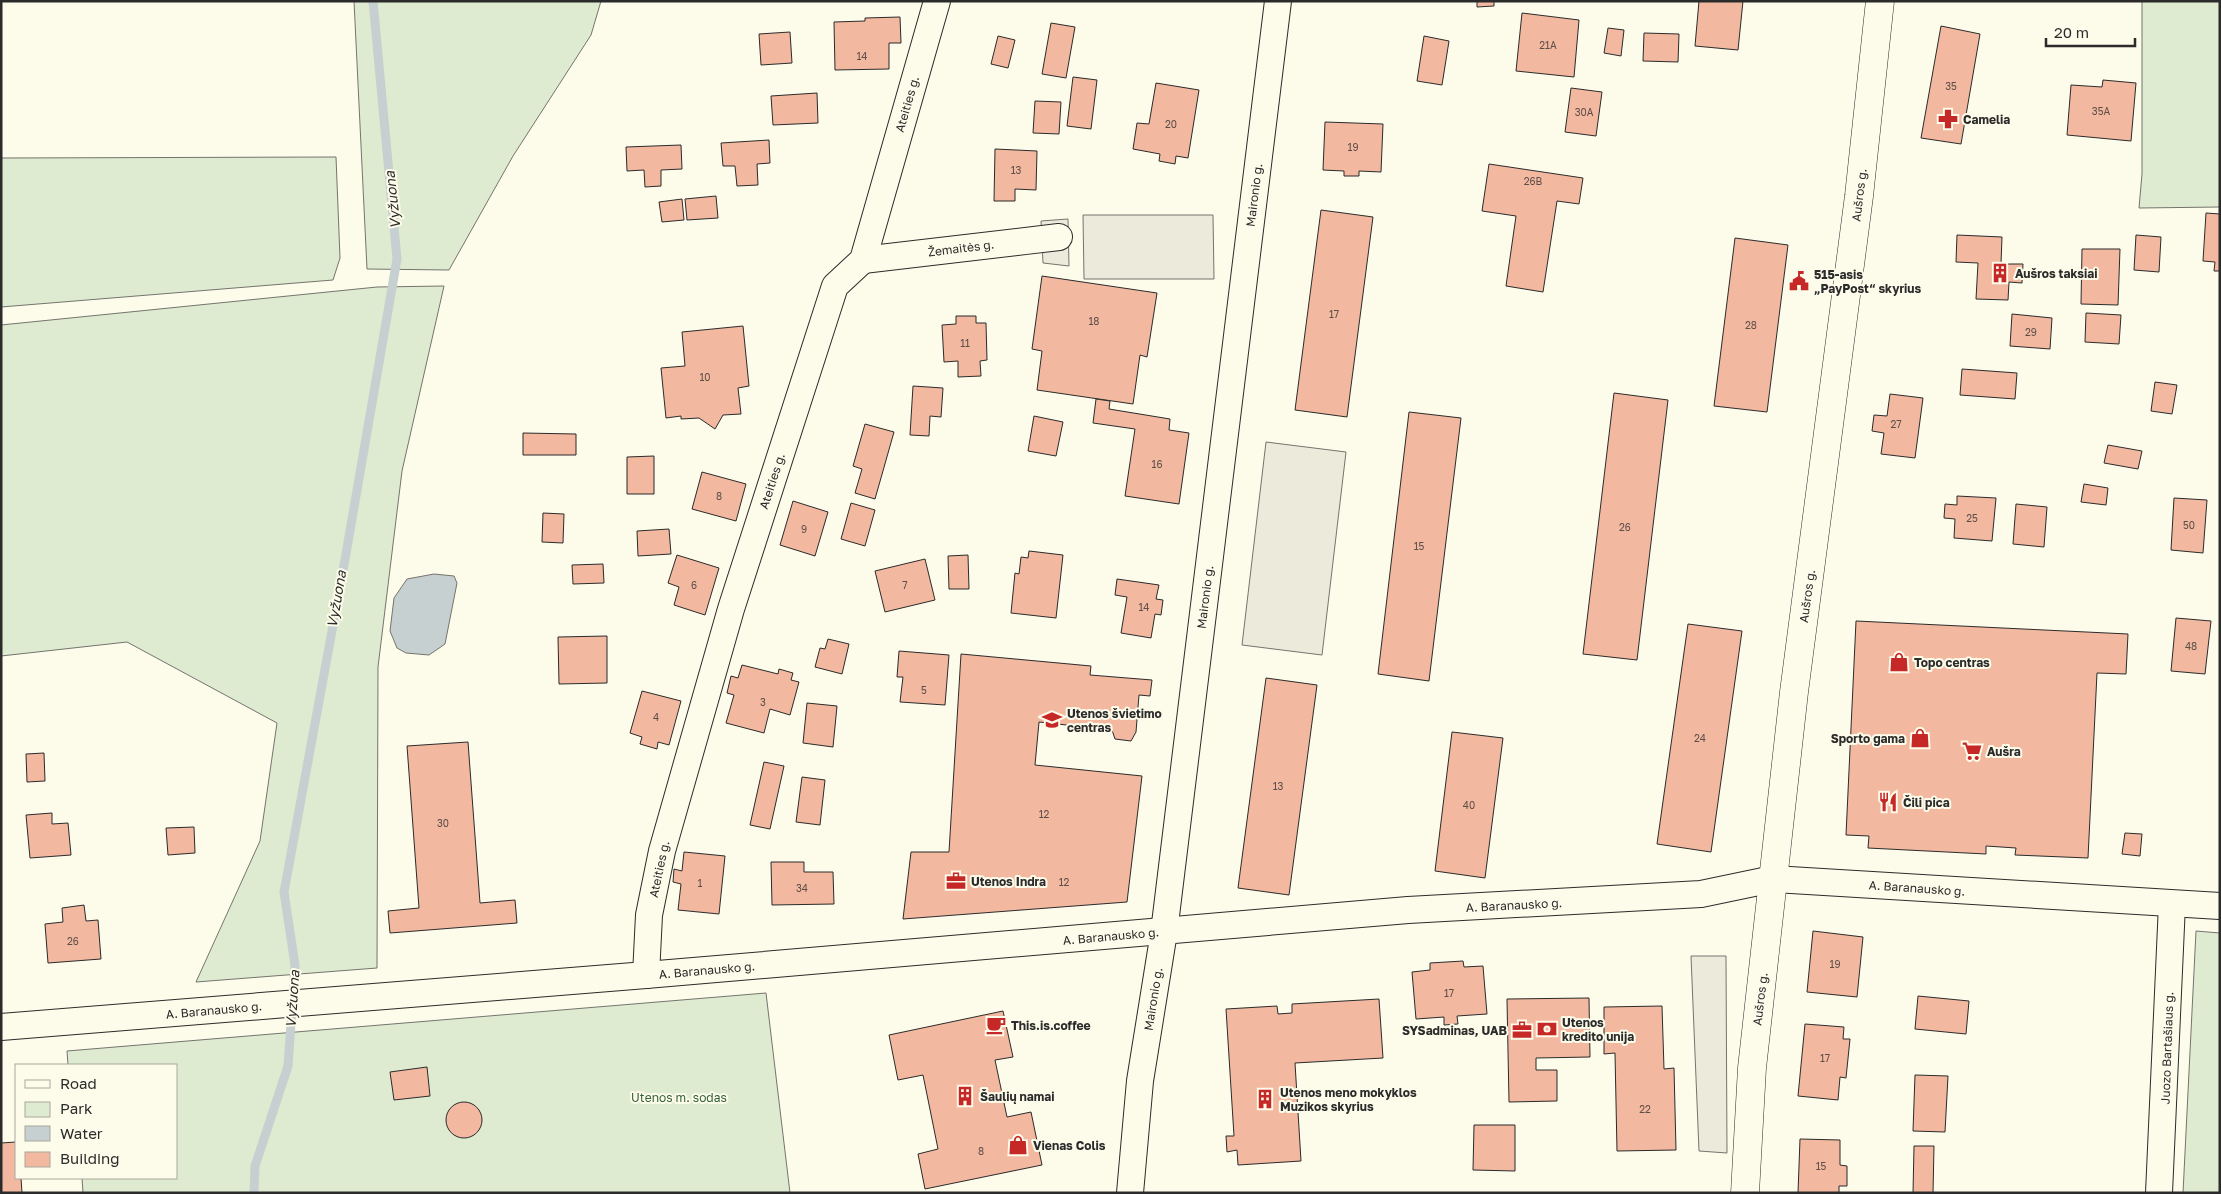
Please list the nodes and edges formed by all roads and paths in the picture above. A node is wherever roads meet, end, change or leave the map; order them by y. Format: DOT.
graph roads {
  1 [pos="937,1"];
  2 [pos="1278,1"];
  3 [pos="1880,1"];
  4 [pos="1059,237"];
  5 [pos="863,260"];
  6 [pos="1773,879"];
  7 [pos="2172,904"];
  8 [pos="2220,906"];
  9 [pos="1164,932"];
  10 [pos="646,975"];
  11 [pos="1,1027"];
  12 [pos="1130,1193"];
  13 [pos="1745,1193"];
  14 [pos="2160,1193"];
  1 -- 5 [label="street, Ateities g."];
  2 -- 9 [label="street, Maironio g."];
  3 -- 6 [label="street, Aušros g."];
  4 -- 5 [label="street, Žemaitės g."];
  5 -- 10 [label="street, Ateities g."];
  6 -- 7 [label="street, A. Baranausko g."];
  6 -- 9 [label="street, A. Baranausko g."];
  6 -- 13 [label="street, Aušros g."];
  7 -- 8 [label="street, A. Baranausko g."];
  7 -- 14 [label="street, Juozo Bartašiaus g."];
  9 -- 10 [label="street, A. Baranausko g."];
  9 -- 12 [label="street, Maironio g."];
  10 -- 11 [label="street, A. Baranausko g."];
}
